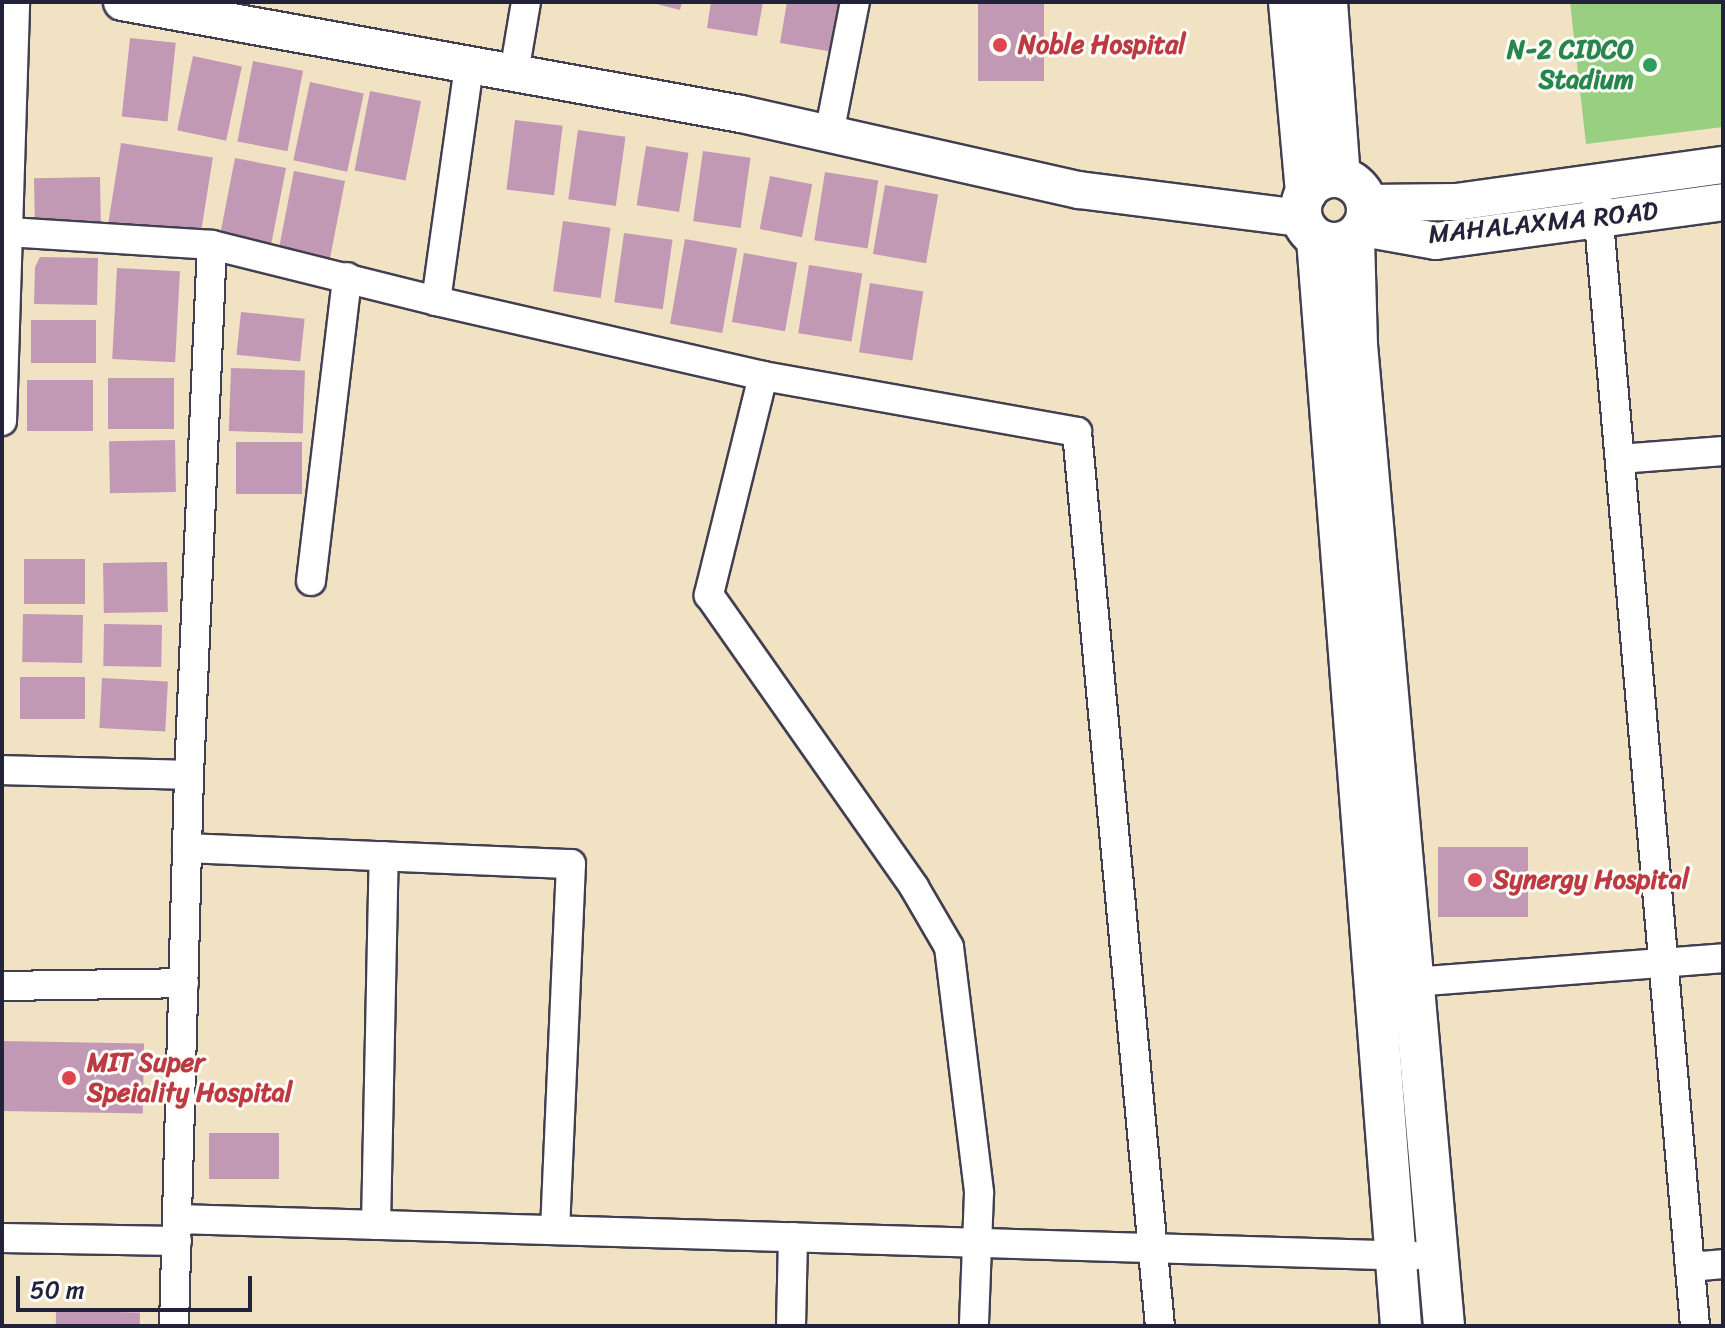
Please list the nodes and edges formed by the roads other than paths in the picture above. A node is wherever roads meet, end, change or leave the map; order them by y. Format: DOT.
graph roads {
  1 [pos="15,2"];
  2 [pos="122,2"];
  3 [pos="526,2"];
  4 [pos="855,2"];
  5 [pos="1289,2"];
  6 [pos="1327,2"];
  7 [pos="160,6"];
  8 [pos="469,65"];
  9 [pos="514,73"];
  10 [pos="829,134"];
  11 [pos="1723,165"];
  12 [pos="1595,183"];
  13 [pos="5,193"];
  14 [pos="1723,202"];
  15 [pos="1336,214"];
  16 [pos="1599,219"];
  17 [pos="8,232"];
  18 [pos="212,245"];
  19 [pos="347,277"];
  20 [pos="436,301"];
  21 [pos="763,376"];
  22 [pos="2,421"];
  23 [pos="1723,451"];
  24 [pos="1620,459"];
  25 [pos="311,581"];
  26 [pos="2,770"];
  27 [pos="189,775"];
  28 [pos="187,848"];
  29 [pos="384,856"];
  30 [pos="1723,958"];
  31 [pos="1664,963"];
  32 [pos="1414,982"];
  33 [pos="184,983"];
  34 [pos="2,986"];
  35 [pos="376,1225"];
  36 [pos="177,1230"];
  37 [pos="555,1230"];
  38 [pos="793,1237"];
  39 [pos="2,1238"];
  40 [pos="976,1243"];
  41 [pos="1153,1248"];
  42 [pos="1395,1255"];
  43 [pos="1438,1257"];
  44 [pos="1723,1264"];
  45 [pos="1690,1267"];
  46 [pos="174,1326"];
  47 [pos="791,1326"];
  48 [pos="974,1326"];
  49 [pos="1160,1326"];
  50 [pos="1401,1326"];
  51 [pos="1444,1326"];
  52 [pos="1695,1326"];
  1 -- 13 [label="street"];
  2 -- 7 [label="street"];
  3 -- 9 [label="street"];
  4 -- 10 [label="street"];
  5 -- 15 [label="main road"];
  6 -- 15 [label="main road"];
  7 -- 8 [label="street"];
  8 -- 9 [label="street"];
  8 -- 20 [label="street"];
  9 -- 10 [label="street"];
  10 -- 15 [label="street"];
  11 -- 12 [label="street, MAHALAXMA ROAD"];
  12 -- 15 [label="street, MAHALAXMA ROAD"];
  12 -- 16 [label="street"];
  13 -- 17 [label="street"];
  14 -- 16 [label="street, MAHALAXMA ROAD"];
  15 -- 16 [label="street, MAHALAXMA ROAD"];
  15 -- 32 [label="main road"];
  15 -- 42 [label="main road"];
  16 -- 24 [label="street"];
  17 -- 18 [label="street"];
  17 -- 22 [label="street"];
  18 -- 19 [label="street"];
  18 -- 27 [label="street"];
  19 -- 20 [label="street"];
  19 -- 25 [label="street"];
  20 -- 21 [label="street"];
  21 -- 40 [label="street"];
  21 -- 41 [label="street"];
  23 -- 24 [label="street"];
  24 -- 31 [label="street"];
  26 -- 27 [label="street"];
  27 -- 28 [label="street"];
  28 -- 29 [label="street"];
  28 -- 33 [label="street"];
  29 -- 35 [label="street"];
  29 -- 37 [label="street"];
  30 -- 31 [label="street"];
  31 -- 32 [label="street"];
  31 -- 45 [label="street"];
  32 -- 43 [label="main road"];
  33 -- 34 [label="street"];
  33 -- 36 [label="street"];
  35 -- 36 [label="street"];
  35 -- 37 [label="street"];
  36 -- 39 [label="street"];
  36 -- 46 [label="street"];
  37 -- 38 [label="street"];
  38 -- 40 [label="street"];
  38 -- 47 [label="street"];
  40 -- 41 [label="street"];
  40 -- 48 [label="street"];
  41 -- 42 [label="street"];
  41 -- 49 [label="street"];
  42 -- 43 [label="street"];
  42 -- 50 [label="main road"];
  43 -- 51 [label="main road"];
  44 -- 45 [label="street"];
  45 -- 52 [label="street"];
}
